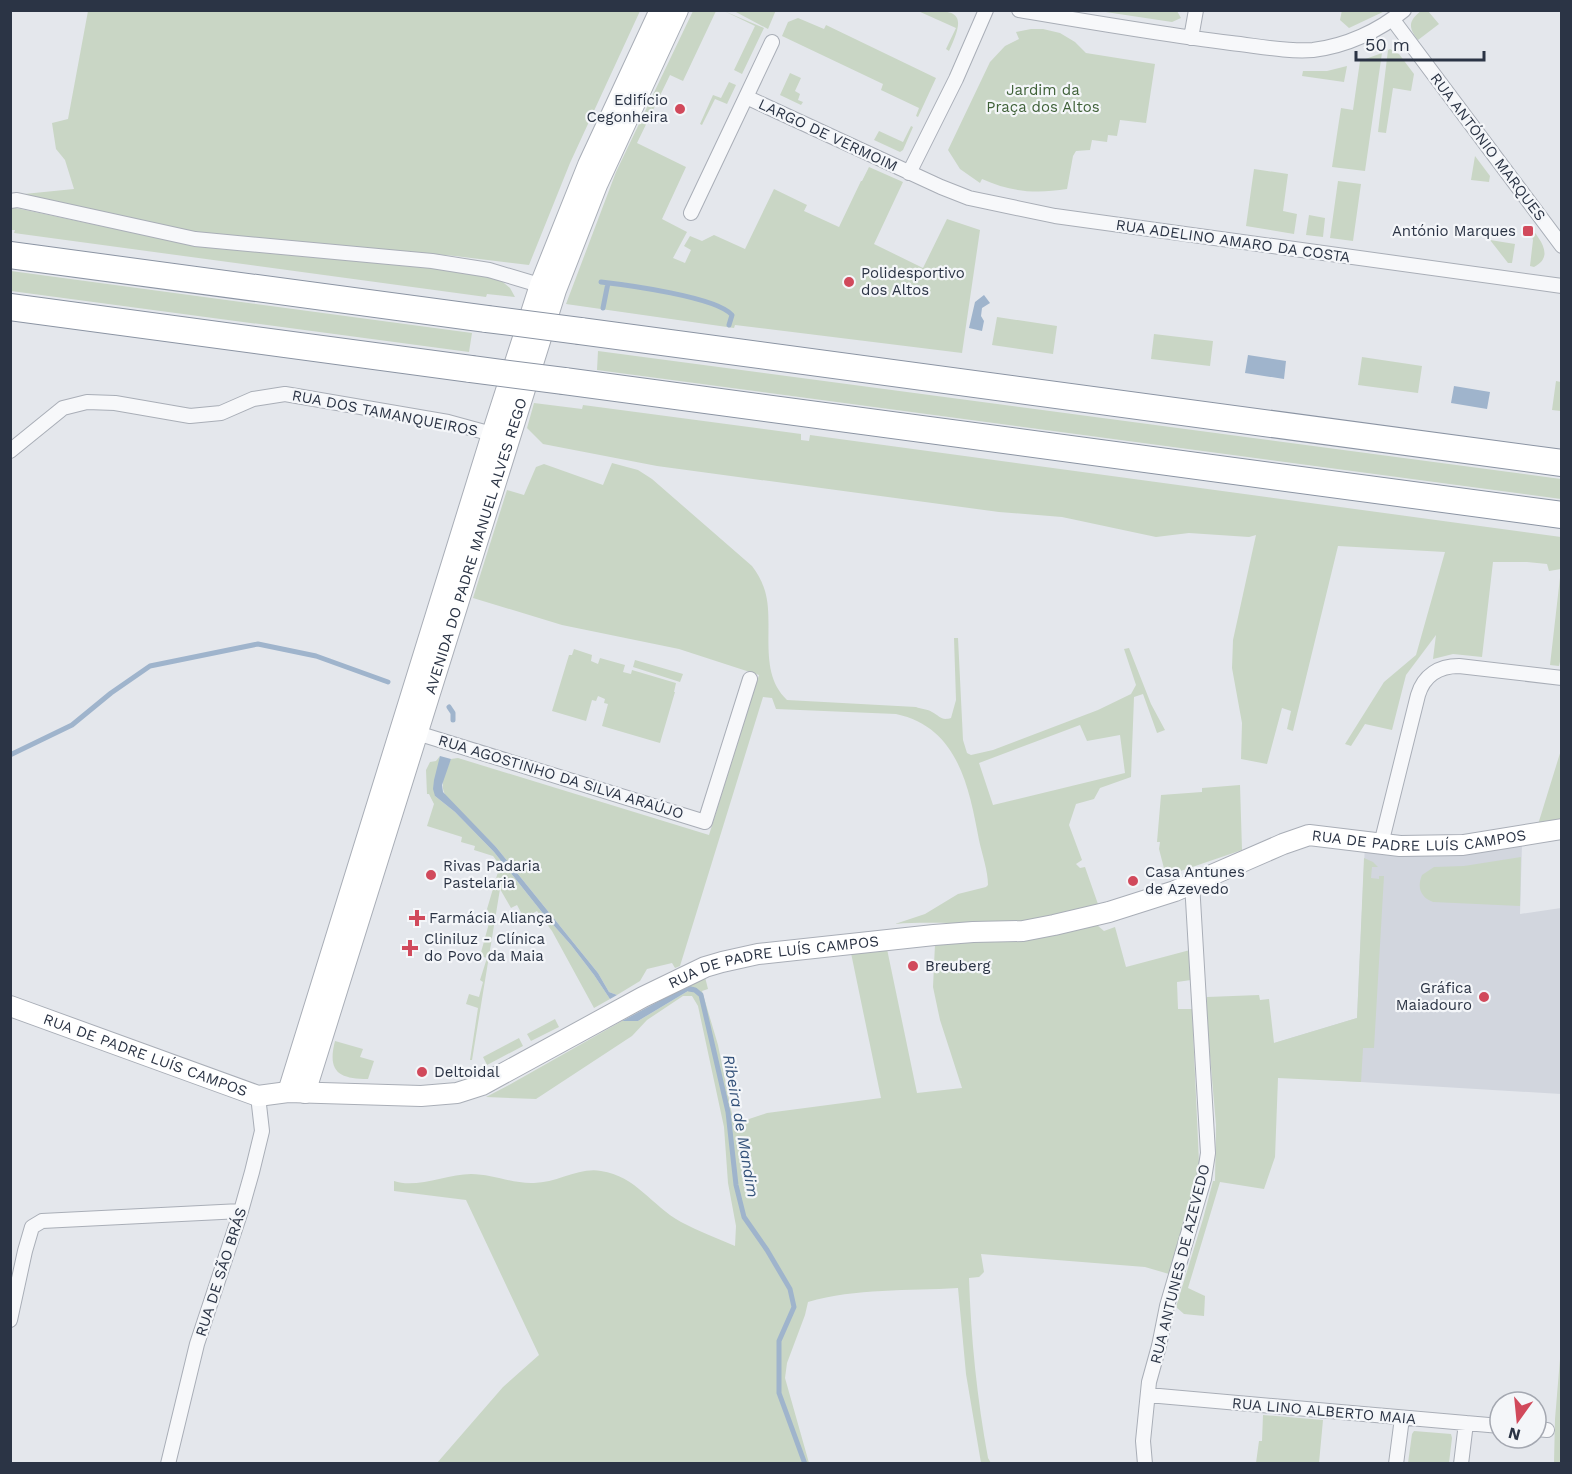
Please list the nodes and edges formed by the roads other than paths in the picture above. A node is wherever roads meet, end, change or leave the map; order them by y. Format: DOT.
graph roads {
  1 [pos="660,10"];
  2 [pos="678,10"];
  3 [pos="986,10"];
  4 [pos="1019,10"];
  5 [pos="1196,10"];
  6 [pos="1404,10"];
  7 [pos="1393,20"];
  8 [pos="1191,38"];
  9 [pos="772,42"];
  10 [pos="746,97"];
  11 [pos="909,172"];
  12 [pos="10,201"];
  13 [pos="691,213"];
  14 [pos="1562,246"];
  15 [pos="10,255"];
  16 [pos="1562,286"];
  17 [pos="548,288"];
  18 [pos="10,307"];
  19 [pos="507,413"];
  20 [pos="492,434"];
  21 [pos="10,451"];
  22 [pos="1562,463"];
  23 [pos="1562,515"];
  24 [pos="1562,678"];
  25 [pos="750,679"];
  26 [pos="417,732"];
  27 [pos="1562,829"];
  28 [pos="1381,843"];
  29 [pos="1192,884"];
  30 [pos="10,1006"];
  31 [pos="297,1093"];
  32 [pos="258,1096"];
  33 [pos="241,1211"];
  34 [pos="10,1320"];
  35 [pos="1148,1395"];
  36 [pos="1402,1418"];
  37 [pos="1466,1423"];
  38 [pos="1488,1425"];
  39 [pos="168,1464"];
  40 [pos="1145,1464"];
  41 [pos="1396,1464"];
  42 [pos="1461,1464"];
  1 -- 17 [label="main road, AVENIDA DO PADRE MANUEL ALVES REGO"];
  2 -- 17 [label="main road, AVENIDA DO PADRE MANUEL ALVES REGO"];
  3 -- 11 [label="street"];
  4 -- 8 [label="street"];
  5 -- 8 [label="street"];
  6 -- 7 [label="street"];
  7 -- 8 [label="street"];
  7 -- 14 [label="street, RUA ANTÓNIO MARQUES"];
  9 -- 10 [label="street, LARGO DE VERMOIM"];
  10 -- 11 [label="street, LARGO DE VERMOIM"];
  10 -- 13 [label="street, LARGO DE VERMOIM"];
  11 -- 16 [label="street, RUA ADELINO AMARO DA COSTA"];
  12 -- 17 [label="street"];
  15 -- 22 [label="highway, bridge"];
  17 -- 19 [label="main road, AVENIDA DO PADRE MANUEL ALVES REGO"];
  18 -- 23 [label="highway, bridge"];
  19 -- 20 [label="main road, AVENIDA DO PADRE MANUEL ALVES REGO"];
  19 -- 26 [label="main road, AVENIDA DO PADRE MANUEL ALVES REGO"];
  20 -- 21 [label="street, RUA DOS TAMANQUEIROS"];
  20 -- 31 [label="main road, AVENIDA DO PADRE MANUEL ALVES REGO"];
  24 -- 28 [label="street"];
  25 -- 26 [label="street, RUA AGOSTINHO DA SILVA ARAÚJO"];
  26 -- 31 [label="main road, AVENIDA DO PADRE MANUEL ALVES REGO"];
  27 -- 28 [label="main road, RUA DE PADRE LUÍS CAMPOS"];
  28 -- 29 [label="main road, RUA DE PADRE LUÍS CAMPOS"];
  29 -- 31 [label="main road, RUA DE PADRE LUÍS CAMPOS"];
  29 -- 35 [label="street, RUA ANTUNES DE AZEVEDO"];
  30 -- 32 [label="main road, RUA DE PADRE LUÍS CAMPOS"];
  31 -- 32 [label="main road, RUA DE PADRE LUÍS CAMPOS"];
  32 -- 33 [label="street, RUA DE SÃO BRÁS"];
  33 -- 34 [label="street"];
  33 -- 39 [label="street, RUA DE SÃO BRÁS"];
  35 -- 36 [label="street, RUA LINO ALBERTO MAIA"];
  35 -- 40 [label="street, RUA ANTUNES DE AZEVEDO"];
  36 -- 37 [label="street, RUA LINO ALBERTO MAIA"];
  36 -- 41 [label="street"];
  37 -- 38 [label="street, RUA LINO ALBERTO MAIA"];
  37 -- 42 [label="street"];
}
